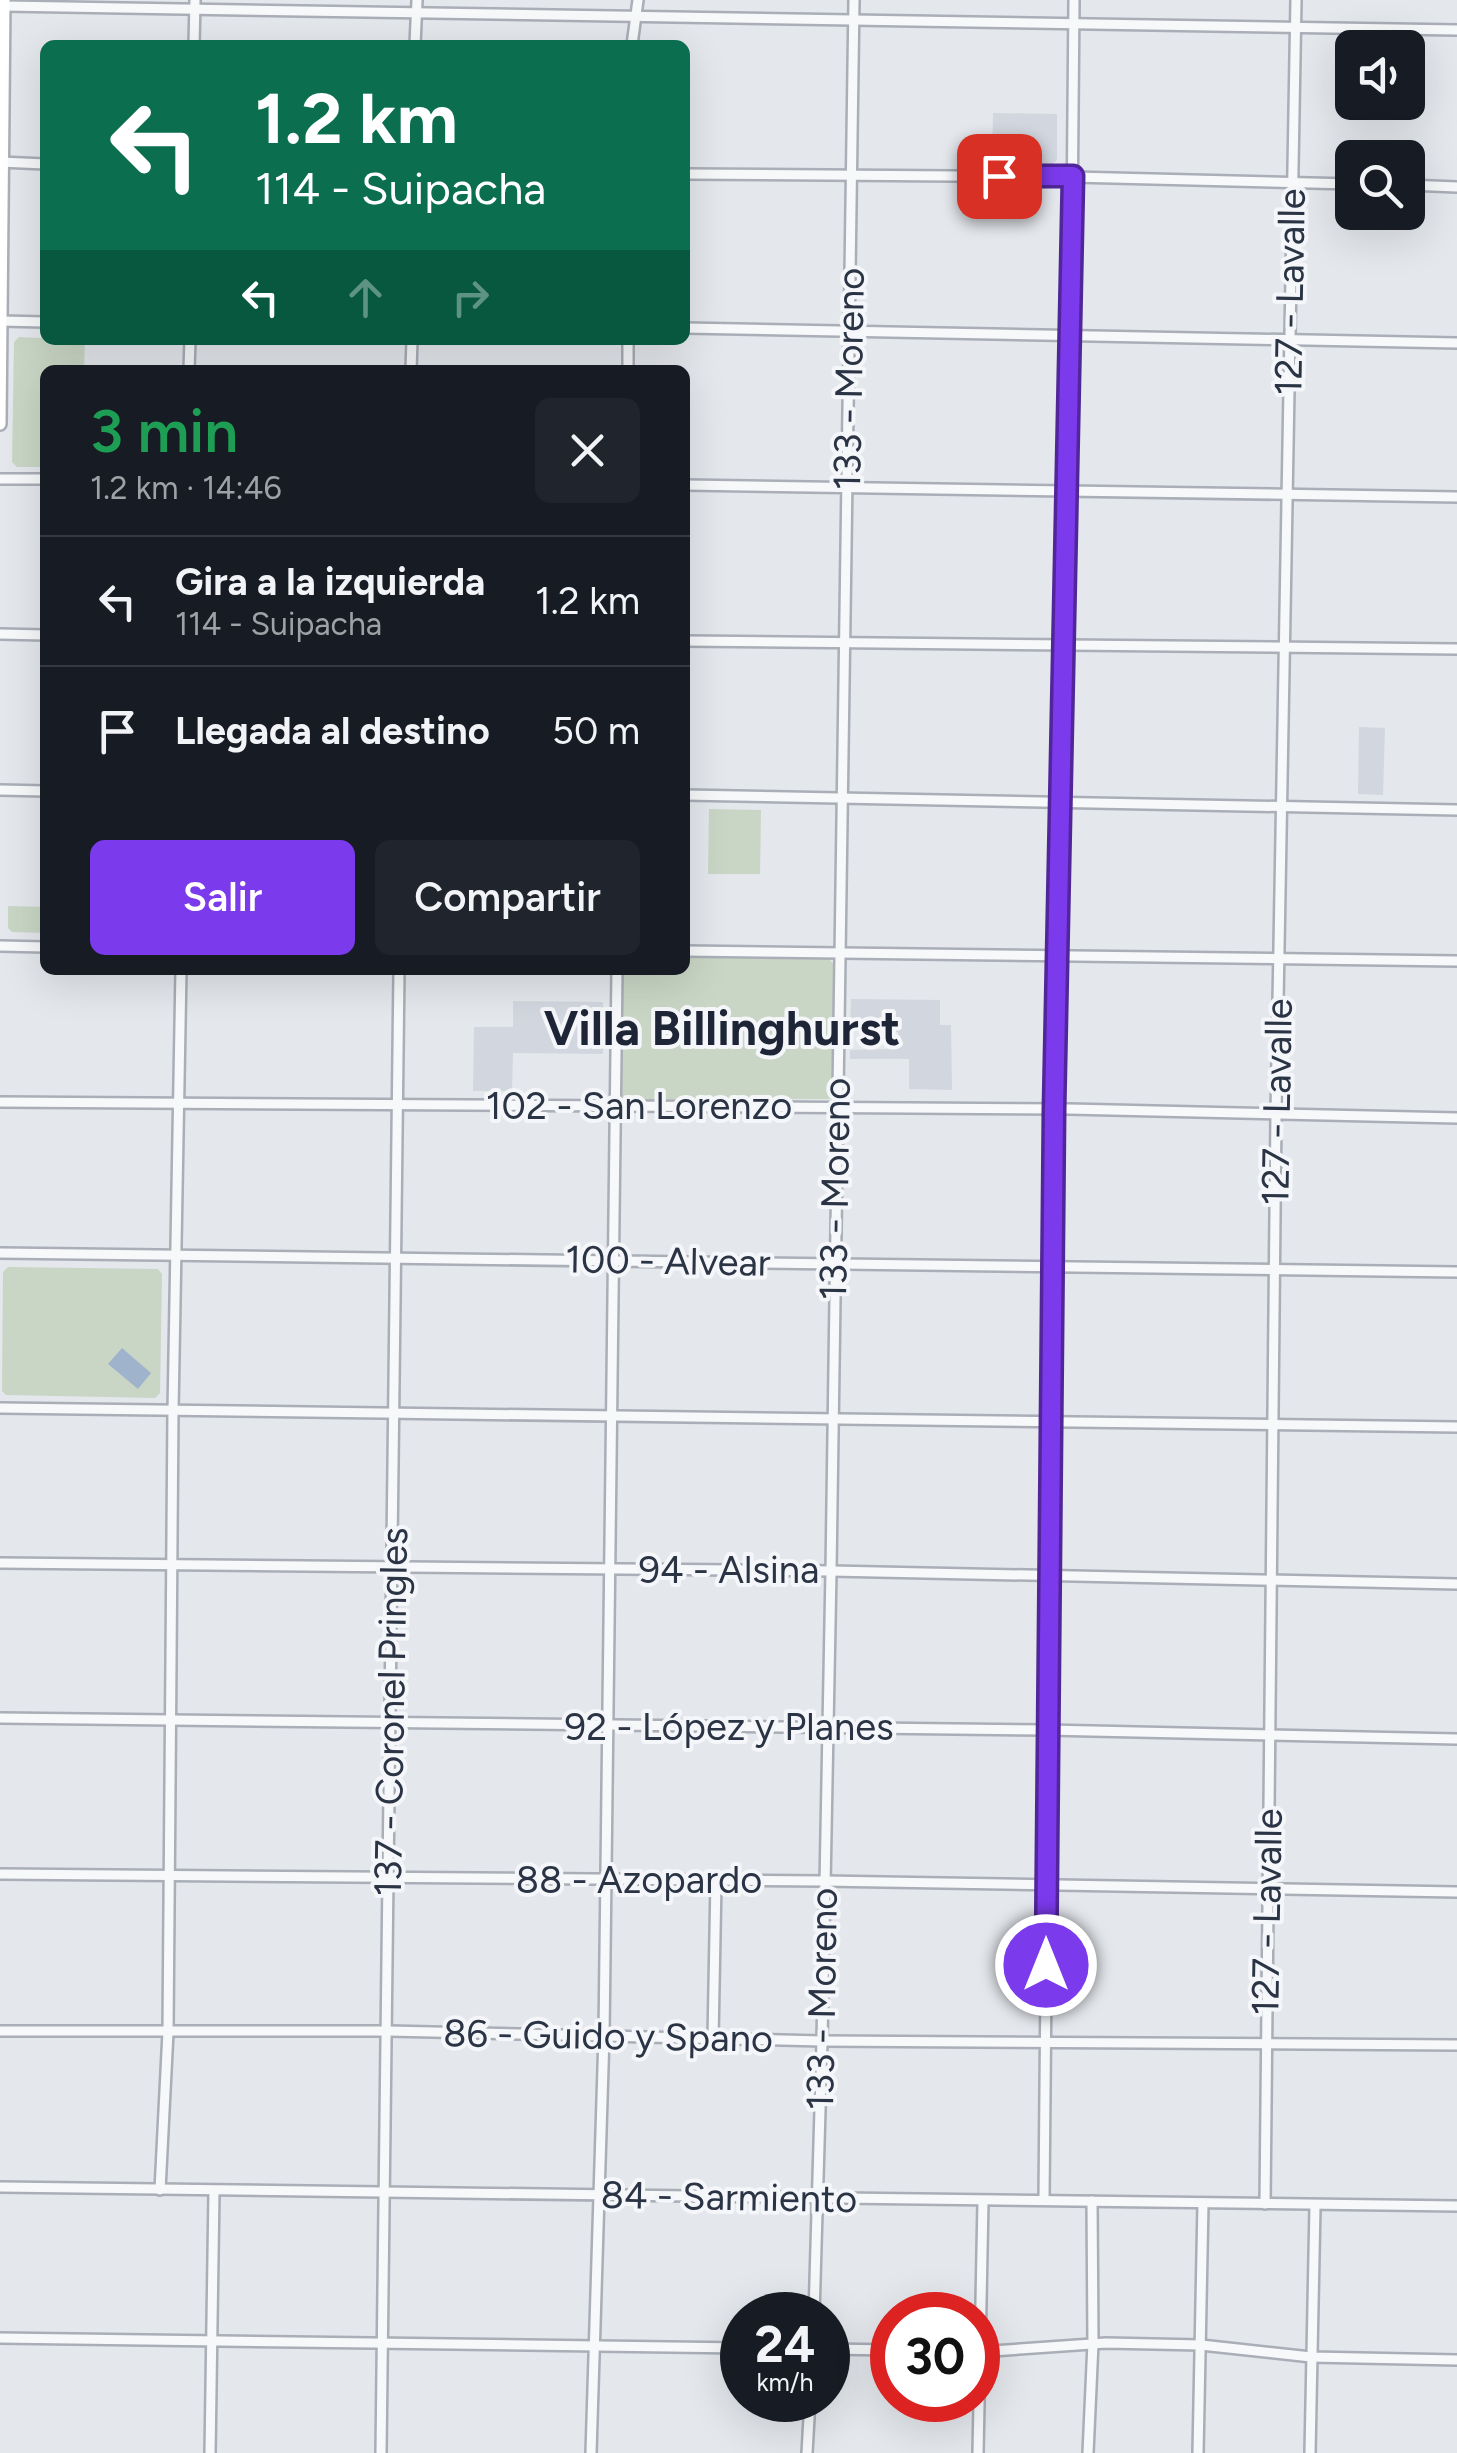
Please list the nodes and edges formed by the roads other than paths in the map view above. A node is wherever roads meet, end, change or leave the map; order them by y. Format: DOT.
graph roads {
  1 [pos="194,0"];
  2 [pos="416,0"];
  3 [pos="638,0"];
  4 [pos="854,0"];
  5 [pos="1074,0"];
  6 [pos="1296,0"];
  7 [pos="4,3"];
  8 [pos="194,12"];
  9 [pos="416,14"];
  10 [pos="635,18"];
  11 [pos="854,21"];
  12 [pos="1073,22"];
  13 [pos="1296,25"];
  14 [pos="1457,30"];
  15 [pos="194,40"];
  16 [pos="415,40"];
  17 [pos="633,40"];
  18 [pos="2,49"];
  19 [pos="1,162"];
  20 [pos="40,164"];
  21 [pos="690,174"];
  22 [pos="852,176"];
  23 [pos="1073,176"];
  24 [pos="1291,182"];
  25 [pos="1335,183"];
  26 [pos="1425,185"];
  27 [pos="1457,186"];
  28 [pos="1,274"];
  29 [pos="1,321"];
  30 [pos="40,322"];
  31 [pos="690,328"];
  32 [pos="850,328"];
  33 [pos="1071,334"];
  34 [pos="1289,339"];
  35 [pos="1457,342"];
  36 [pos="0,384"];
  37 [pos="0,424"];
  38 [pos="0,479"];
  39 [pos="40,479"];
  40 [pos="690,484"];
  41 [pos="847,488"];
  42 [pos="1068,492"];
  43 [pos="1287,494"];
  44 [pos="1457,497"];
  45 [pos="0,634"];
  46 [pos="40,635"];
  47 [pos="690,641"];
  48 [pos="846,643"];
  49 [pos="1064,646"];
  50 [pos="1285,646"];
  51 [pos="1457,649"];
  52 [pos="0,790"];
  53 [pos="40,791"];
  54 [pos="690,796"];
  55 [pos="844,798"];
  56 [pos="1062,803"];
  57 [pos="1281,806"];
  58 [pos="1457,810"];
  59 [pos="0,946"];
  60 [pos="40,947"];
  61 [pos="690,951"];
  62 [pos="840,953"];
  63 [pos="1059,955"];
  64 [pos="1279,958"];
  65 [pos="1457,961"];
  66 [pos="181,975"];
  67 [pos="398,975"];
  68 [pos="617,975"];
  69 [pos="178,1101"];
  70 [pos="0,1102"];
  71 [pos="398,1104"];
  72 [pos="616,1106"];
  73 [pos="836,1107"];
  74 [pos="1054,1110"];
  75 [pos="1276,1114"];
  76 [pos="1457,1118"];
  77 [pos="0,1253"];
  78 [pos="178,1256"];
  79 [pos="396,1258"];
  80 [pos="615,1260"];
  81 [pos="834,1263"];
  82 [pos="1054,1266"];
  83 [pos="1275,1269"];
  84 [pos="1457,1272"];
  85 [pos="0,1408"];
  86 [pos="173,1412"];
  87 [pos="396,1413"];
  88 [pos="612,1416"];
  89 [pos="830,1417"];
  90 [pos="1054,1422"];
  91 [pos="1273,1425"];
  92 [pos="1457,1427"];
  93 [pos="0,1563"];
  94 [pos="172,1564"];
  95 [pos="392,1568"];
  96 [pos="611,1570"];
  97 [pos="831,1571"];
  98 [pos="1050,1575"];
  99 [pos="1272,1580"];
  100 [pos="1457,1584"];
  101 [pos="0,1718"];
  102 [pos="170,1720"];
  103 [pos="390,1723"];
  104 [pos="609,1726"];
  105 [pos="826,1727"];
  106 [pos="1047,1730"];
  107 [pos="1269,1737"];
  108 [pos="1457,1738"];
  109 [pos="0,1874"];
  110 [pos="170,1876"];
  111 [pos="390,1878"];
  112 [pos="606,1879"];
  113 [pos="716,1880"];
  114 [pos="824,1881"];
  115 [pos="1047,1886"];
  116 [pos="1268,1889"];
  117 [pos="1457,1892"];
  118 [pos="0,2031"];
  119 [pos="389,2031"];
  120 [pos="168,2032"];
  121 [pos="604,2035"];
  122 [pos="713,2038"];
  123 [pos="822,2041"];
  124 [pos="1046,2044"];
  125 [pos="1266,2044"];
  126 [pos="1457,2045"];
  127 [pos="0,2188"];
  128 [pos="160,2190"];
  129 [pos="214,2191"];
  130 [pos="385,2191"];
  131 [pos="598,2195"];
  132 [pos="819,2198"];
  133 [pos="1044,2199"];
  134 [pos="1092,2201"];
  135 [pos="984,2202"];
  136 [pos="1203,2203"];
  137 [pos="1265,2204"];
  138 [pos="1315,2206"];
  139 [pos="1457,2206"];
  140 [pos="815,2292"];
  141 [pos="981,2292"];
  142 [pos="0,2338"];
  143 [pos="212,2340"];
  144 [pos="1093,2343"];
  145 [pos="382,2344"];
  146 [pos="593,2345"];
  147 [pos="1201,2346"];
  148 [pos="720,2348"];
  149 [pos="1000,2350"];
  150 [pos="1311,2357"];
  151 [pos="1457,2360"];
  152 [pos="809,2422"];
  153 [pos="978,2422"];
  154 [pos="210,2453"];
  155 [pos="381,2453"];
  156 [pos="591,2453"];
  157 [pos="807,2453"];
  158 [pos="978,2453"];
  159 [pos="1088,2453"];
  160 [pos="1198,2453"];
  161 [pos="1310,2453"];
  1 -- 8 [label="street"];
  2 -- 9 [label="street"];
  3 -- 10 [label="street"];
  4 -- 11 [label="street, 133 - Moreno"];
  5 -- 12 [label="street"];
  6 -- 13 [label="street, 127 - Lavalle"];
  7 -- 8 [label="street"];
  7 -- 18 [label="main road"];
  8 -- 9 [label="street"];
  8 -- 15 [label="street"];
  9 -- 10 [label="street"];
  9 -- 16 [label="street"];
  10 -- 11 [label="street"];
  10 -- 17 [label="street"];
  11 -- 12 [label="street"];
  11 -- 22 [label="street, 133 - Moreno"];
  12 -- 13 [label="street"];
  12 -- 23 [label="street"];
  13 -- 14 [label="street"];
  13 -- 24 [label="street, 127 - Lavalle"];
  18 -- 19 [label="main road"];
  19 -- 20 [label="street"];
  19 -- 28 [label="main road"];
  21 -- 22 [label="street"];
  22 -- 23 [label="street"];
  22 -- 32 [label="street, 133 - Moreno"];
  23 -- 24 [label="street"];
  23 -- 33 [label="street"];
  24 -- 25 [label="street"];
  24 -- 34 [label="street, 127 - Lavalle"];
  26 -- 27 [label="street"];
  28 -- 29 [label="main road"];
  29 -- 30 [label="street"];
  29 -- 36 [label="main road"];
  31 -- 32 [label="street"];
  32 -- 33 [label="street"];
  32 -- 41 [label="street, 133 - Moreno"];
  33 -- 34 [label="street"];
  33 -- 42 [label="street"];
  34 -- 35 [label="street"];
  34 -- 43 [label="street, 127 - Lavalle"];
  36 -- 37 [label="main road"];
  38 -- 39 [label="street"];
  40 -- 41 [label="street"];
  41 -- 42 [label="street"];
  41 -- 48 [label="street, 133 - Moreno"];
  42 -- 43 [label="street"];
  42 -- 49 [label="street"];
  43 -- 44 [label="street"];
  43 -- 50 [label="street, 127 - Lavalle"];
  45 -- 46 [label="street"];
  47 -- 48 [label="street"];
  48 -- 49 [label="street"];
  48 -- 55 [label="street, 133 - Moreno"];
  49 -- 50 [label="street"];
  49 -- 56 [label="street"];
  50 -- 51 [label="street"];
  50 -- 57 [label="street, 127 - Lavalle"];
  52 -- 53 [label="street"];
  54 -- 55 [label="street"];
  55 -- 56 [label="street"];
  55 -- 62 [label="street, 133 - Moreno"];
  56 -- 57 [label="street"];
  56 -- 63 [label="street"];
  57 -- 58 [label="street"];
  57 -- 64 [label="street, 127 - Lavalle"];
  59 -- 60 [label="street"];
  61 -- 62 [label="street"];
  62 -- 63 [label="street"];
  62 -- 73 [label="street, 133 - Moreno"];
  63 -- 64 [label="street"];
  63 -- 74 [label="street"];
  64 -- 65 [label="street"];
  64 -- 75 [label="street, 127 - Lavalle"];
  66 -- 69 [label="street"];
  67 -- 71 [label="street, 137 - Coronel Pringles"];
  68 -- 72 [label="street"];
  69 -- 70 [label="street, 102 - San Lorenzo"];
  69 -- 71 [label="street, 102 - San Lorenzo"];
  69 -- 78 [label="street"];
  71 -- 72 [label="street, 102 - San Lorenzo"];
  71 -- 79 [label="street, 137 - Coronel Pringles"];
  72 -- 73 [label="street, 102 - San Lorenzo"];
  72 -- 80 [label="street"];
  73 -- 74 [label="street, 102 - San Lorenzo"];
  73 -- 81 [label="street, 133 - Moreno"];
  74 -- 75 [label="street, 102 - San Lorenzo"];
  74 -- 82 [label="street"];
  75 -- 76 [label="street, 102 - San Lorenzo"];
  75 -- 83 [label="street, 127 - Lavalle"];
  77 -- 78 [label="street, 100 - Alvear"];
  78 -- 79 [label="street, 100 - Alvear"];
  78 -- 86 [label="street"];
  79 -- 80 [label="street, 100 - Alvear"];
  79 -- 87 [label="street, 137 - Coronel Pringles"];
  80 -- 81 [label="street, 100 - Alvear"];
  80 -- 88 [label="street"];
  81 -- 82 [label="street, 100 - Alvear"];
  81 -- 89 [label="street, 133 - Moreno"];
  82 -- 83 [label="street, 100 - Alvear"];
  82 -- 90 [label="street"];
  83 -- 84 [label="street, 100 - Alvear"];
  83 -- 91 [label="street, 127 - Lavalle"];
  85 -- 86 [label="street"];
  86 -- 87 [label="street"];
  86 -- 94 [label="street"];
  87 -- 88 [label="street"];
  87 -- 95 [label="street, 137 - Coronel Pringles"];
  88 -- 89 [label="street"];
  88 -- 96 [label="street"];
  89 -- 90 [label="street"];
  89 -- 97 [label="street, 133 - Moreno"];
  90 -- 91 [label="street"];
  90 -- 98 [label="street"];
  91 -- 92 [label="street"];
  91 -- 99 [label="street, 127 - Lavalle"];
  93 -- 94 [label="street, 94 - Alsina"];
  94 -- 95 [label="street, 94 - Alsina"];
  94 -- 102 [label="street"];
  95 -- 96 [label="street, 94 - Alsina"];
  95 -- 103 [label="street, 137 - Coronel Pringles"];
  96 -- 97 [label="street, 94 - Alsina"];
  96 -- 104 [label="street"];
  97 -- 98 [label="street, 94 - Alsina"];
  97 -- 105 [label="street, 133 - Moreno"];
  98 -- 99 [label="street, 94 - Alsina"];
  98 -- 106 [label="street"];
  99 -- 100 [label="street, 94 - Alsina"];
  99 -- 107 [label="street, 127 - Lavalle"];
  101 -- 102 [label="street, 92 - López y Planes"];
  102 -- 103 [label="street, 92 - López y Planes"];
  102 -- 110 [label="street"];
  103 -- 104 [label="street, 92 - López y Planes"];
  103 -- 111 [label="street, 137 - Coronel Pringles"];
  104 -- 105 [label="street, 92 - López y Planes"];
  104 -- 112 [label="street"];
  105 -- 106 [label="street, 92 - López y Planes"];
  105 -- 114 [label="street, 133 - Moreno"];
  106 -- 107 [label="street, 92 - López y Planes"];
  106 -- 115 [label="street"];
  107 -- 108 [label="street, 92 - López y Planes"];
  107 -- 116 [label="street, 127 - Lavalle"];
  109 -- 110 [label="street, 88 - Azopardo"];
  110 -- 111 [label="street, 88 - Azopardo"];
  110 -- 120 [label="street"];
  111 -- 112 [label="street, 88 - Azopardo"];
  111 -- 119 [label="street, 137 - Coronel Pringles"];
  112 -- 113 [label="street, 88 - Azopardo"];
  112 -- 121 [label="street"];
  113 -- 114 [label="street, 88 - Azopardo"];
  113 -- 122 [label="street"];
  114 -- 115 [label="street, 88 - Azopardo"];
  114 -- 123 [label="street, 133 - Moreno"];
  115 -- 116 [label="street, 88 - Azopardo"];
  115 -- 124 [label="street"];
  116 -- 117 [label="street, 88 - Azopardo"];
  116 -- 125 [label="street, 127 - Lavalle"];
  118 -- 120 [label="street, 86 - Guido y Spano"];
  119 -- 120 [label="street, 86 - Guido y Spano"];
  119 -- 121 [label="street, 86 - Guido y Spano"];
  119 -- 130 [label="street, 137 - Coronel Pringles"];
  120 -- 128 [label="street"];
  121 -- 122 [label="street, 86 - Guido y Spano"];
  121 -- 131 [label="street"];
  122 -- 123 [label="street, 86 - Guido y Spano"];
  123 -- 124 [label="street, 86 - Guido y Spano"];
  123 -- 132 [label="street, 133 - Moreno"];
  124 -- 125 [label="street, 86 - Guido y Spano"];
  124 -- 133 [label="street"];
  125 -- 126 [label="street, 86 - Guido y Spano"];
  125 -- 137 [label="street, 127 - Lavalle"];
  127 -- 128 [label="street, 84 - Sarmiento"];
  128 -- 129 [label="street, 84 - Sarmiento"];
  129 -- 130 [label="street, 84 - Sarmiento"];
  129 -- 143 [label="street"];
  130 -- 131 [label="street, 84 - Sarmiento"];
  130 -- 145 [label="street, 137 - Coronel Pringles"];
  131 -- 132 [label="street, 84 - Sarmiento"];
  131 -- 146 [label="street"];
  132 -- 135 [label="street, 84 - Sarmiento"];
  132 -- 140 [label="street, 133 - Moreno"];
  133 -- 134 [label="street, 84 - Sarmiento"];
  133 -- 135 [label="street, 84 - Sarmiento"];
  134 -- 136 [label="street, 84 - Sarmiento"];
  134 -- 144 [label="street"];
  135 -- 141 [label="street"];
  136 -- 137 [label="street, 84 - Sarmiento"];
  136 -- 147 [label="street"];
  137 -- 138 [label="street, 84 - Sarmiento"];
  138 -- 139 [label="street, 84 - Sarmiento"];
  138 -- 150 [label="street"];
  142 -- 143 [label="street"];
  143 -- 145 [label="street"];
  143 -- 154 [label="street"];
  144 -- 147 [label="street"];
  144 -- 149 [label="street"];
  144 -- 159 [label="street"];
  145 -- 146 [label="street"];
  145 -- 155 [label="street, 137 - Coronel Pringles"];
  146 -- 148 [label="street"];
  146 -- 156 [label="street"];
  147 -- 150 [label="street"];
  147 -- 160 [label="street"];
  150 -- 151 [label="street"];
  150 -- 161 [label="street"];
  152 -- 157 [label="street"];
  153 -- 158 [label="street"];
}
